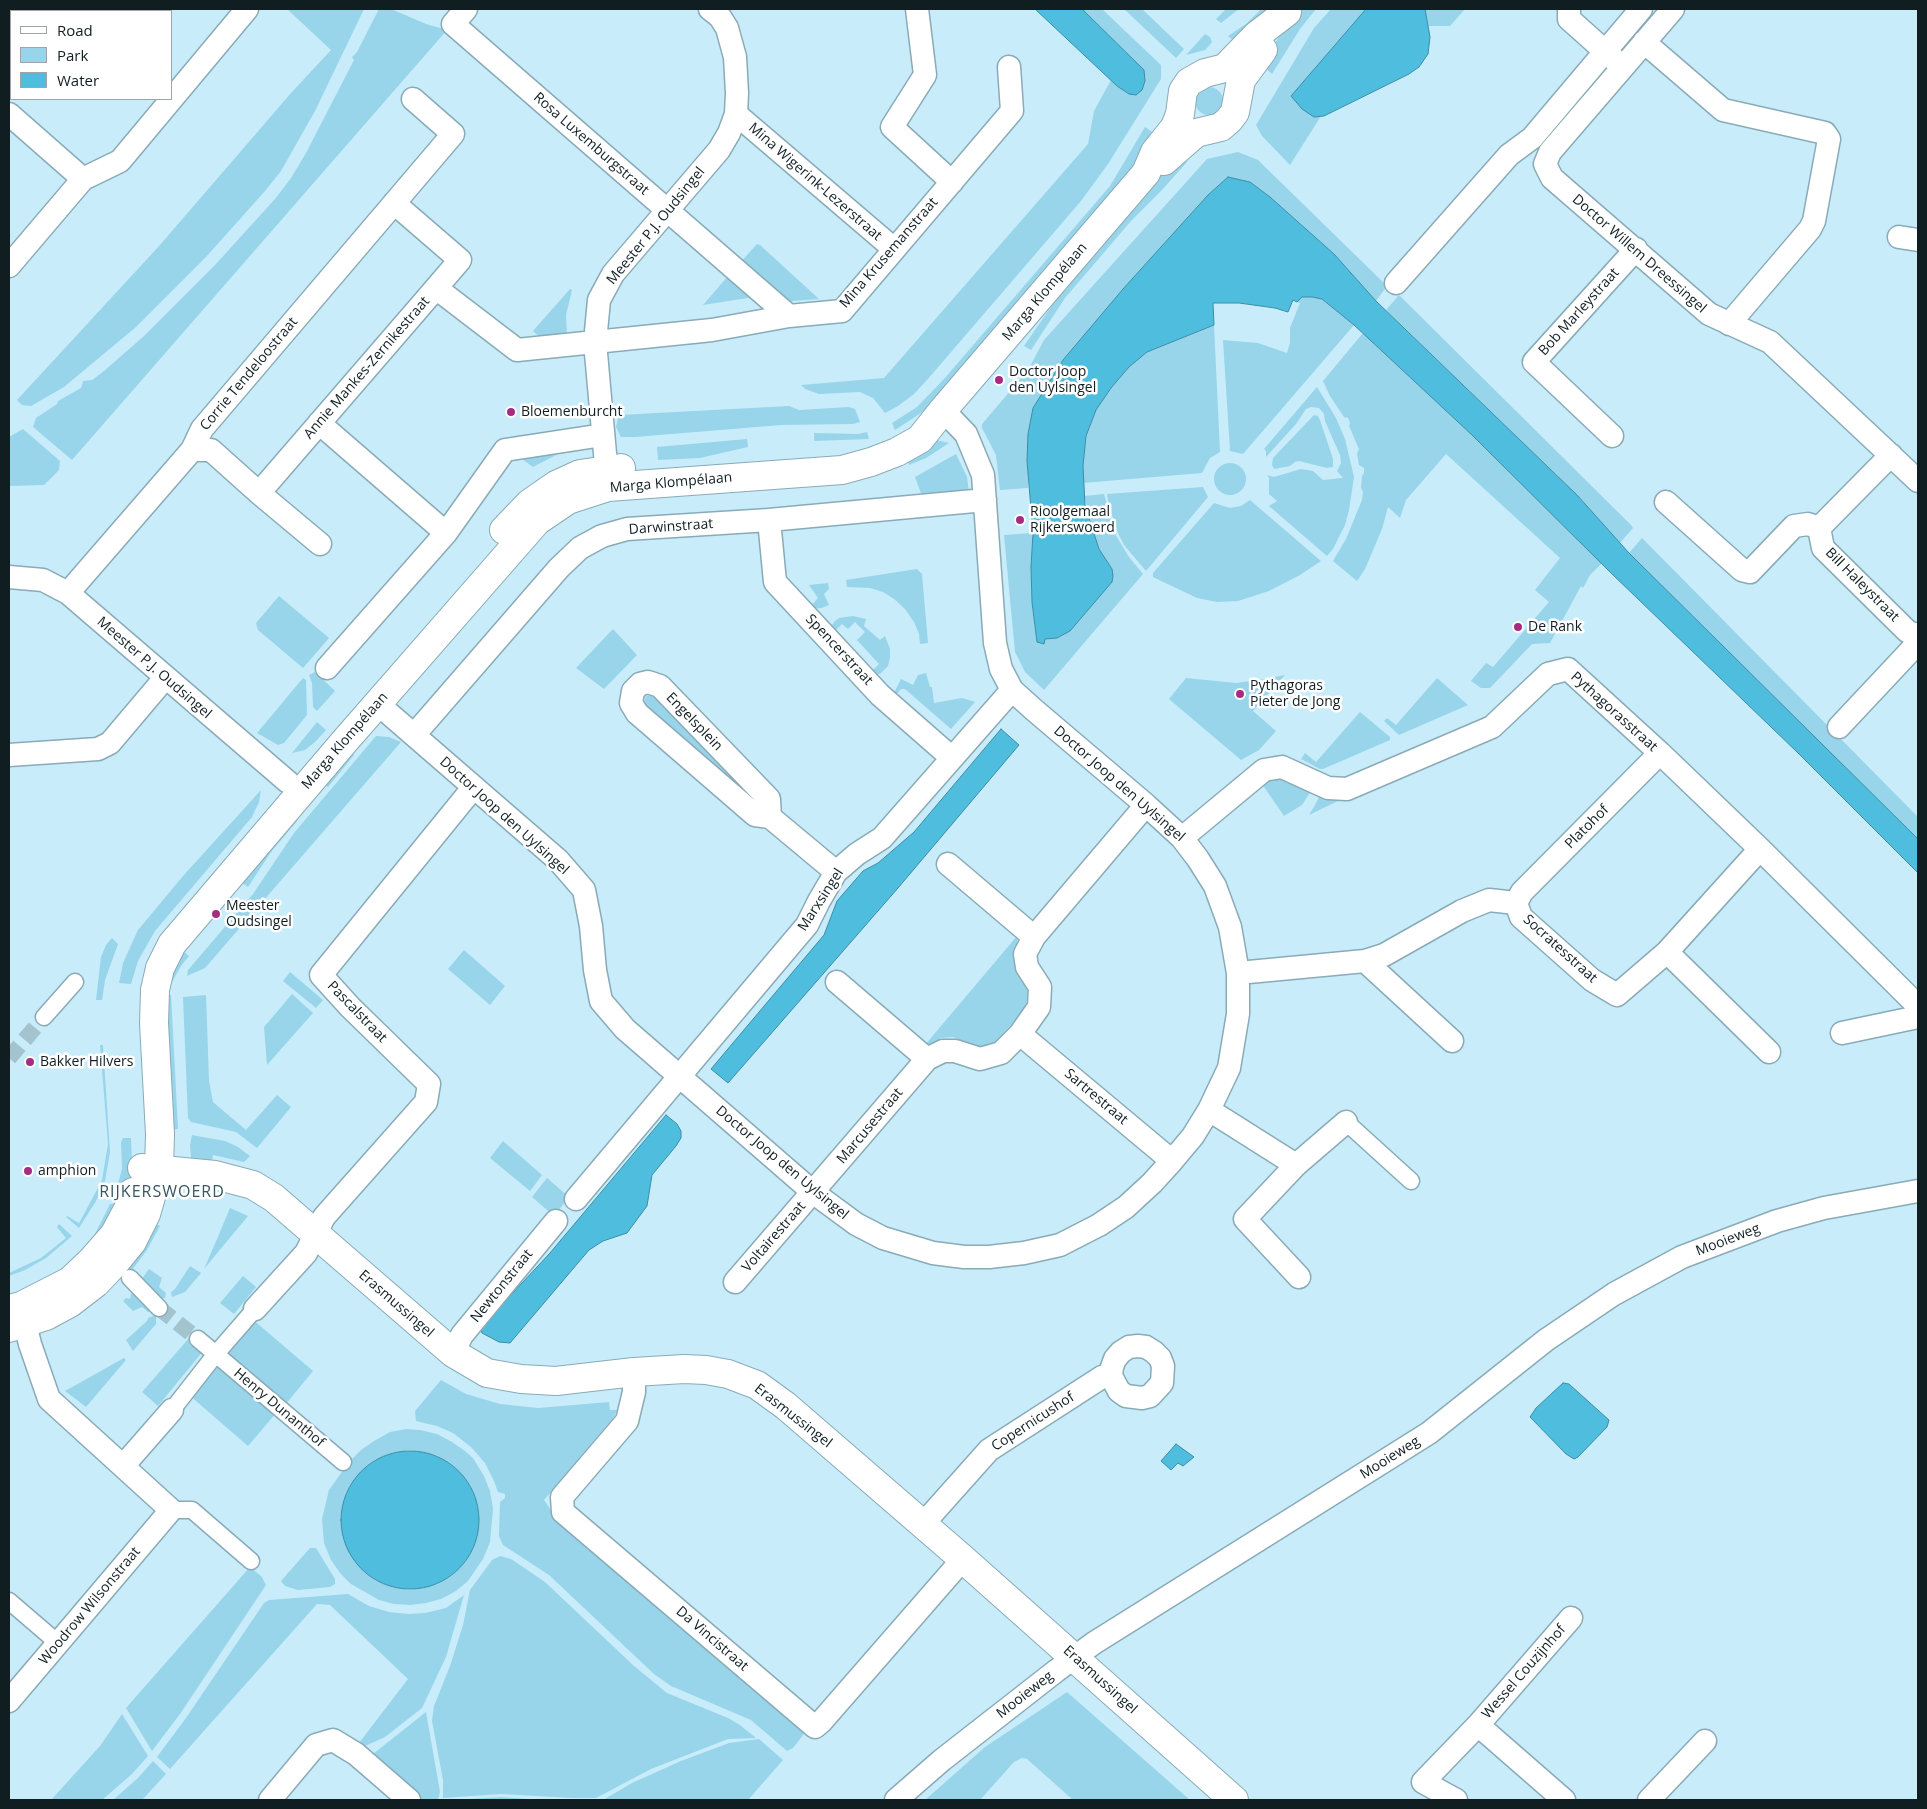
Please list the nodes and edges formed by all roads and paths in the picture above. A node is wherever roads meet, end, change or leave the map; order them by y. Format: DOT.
graph roads {
  1 [pos="247,9"];
  2 [pos="466,9"];
  3 [pos="710,9"];
  4 [pos="917,9"];
  5 [pos="1570,9"];
  6 [pos="1641,9"];
  7 [pos="1673,9"];
  8 [pos="1288,11"];
  9 [pos="1644,42"];
  10 [pos="1604,52"];
  11 [pos="1009,67"];
  12 [pos="1623,67"];
  13 [pos="172,99"];
  14 [pos="414,99"];
  15 [pos="171,100"];
  16 [pos="9,114"];
  17 [pos="736,114"];
  18 [pos="1146,173"];
  19 [pos="83,179"];
  20 [pos="952,182"];
  21 [pos="394,203"];
  22 [pos="667,210"];
  23 [pos="1636,249"];
  24 [pos="894,250"];
  25 [pos="9,266"];
  26 [pos="1396,283"];
  27 [pos="436,288"];
  28 [pos="789,316"];
  29 [pos="1729,324"];
  30 [pos="594,342"];
  31 [pos="943,410"];
  32 [pos="320,423"];
  33 [pos="603,435"];
  34 [pos="1612,436"];
  35 [pos="192,450"];
  36 [pos="1891,455"];
  37 [pos="607,478"];
  38 [pos="1918,482"];
  39 [pos="259,493"];
  40 [pos="985,500"];
  41 [pos="1666,502"];
  42 [pos="769,520"];
  43 [pos="1819,528"];
  44 [pos="446,533"];
  45 [pos="320,544"];
  46 [pos="9,577"];
  47 [pos="68,593"];
  48 [pos="1916,641"];
  49 [pos="327,668"];
  50 [pos="165,678"];
  51 [pos="1012,690"];
  52 [pos="371,699"];
  53 [pos="1839,726"];
  54 [pos="414,735"];
  55 [pos="1660,753"];
  56 [pos="9,756"];
  57 [pos="952,758"];
  58 [pos="294,788"];
  59 [pos="473,788"];
  60 [pos="1146,805"];
  61 [pos="770,817"];
  62 [pos="1182,838"];
  63 [pos="1760,849"];
  64 [pos="948,864"];
  65 [pos="836,872"];
  66 [pos="1516,903"];
  67 [pos="1034,937"];
  68 [pos="1668,952"];
  69 [pos="1365,961"];
  70 [pos="1238,973"];
  71 [pos="74,982"];
  72 [pos="837,982"];
  73 [pos="1918,1006"];
  74 [pos="44,1017"];
  75 [pos="1918,1017"];
  76 [pos="1842,1033"];
  77 [pos="1020,1034"];
  78 [pos="1452,1042"];
  79 [pos="1769,1052"];
  80 [pos="927,1059"];
  81 [pos="679,1076"];
  82 [pos="1209,1110"];
  83 [pos="1346,1122"];
  84 [pos="1172,1161"];
  85 [pos="1296,1165"];
  86 [pos="150,1169"];
  87 [pos="1411,1181"];
  88 [pos="1918,1191"];
  89 [pos="814,1192"];
  90 [pos="576,1198"];
  91 [pos="556,1221"];
  92 [pos="315,1234"];
  93 [pos="1299,1277"];
  94 [pos="130,1278"];
  95 [pos="735,1282"];
  96 [pos="159,1308"];
  97 [pos="255,1309"];
  98 [pos="16,1317"];
  99 [pos="198,1339"];
  100 [pos="452,1353"];
  101 [pos="215,1355"];
  102 [pos="634,1372"];
  103 [pos="1112,1376"];
  104 [pos="172,1410"];
  105 [pos="343,1462"];
  106 [pos="123,1466"];
  107 [pos="171,1510"];
  108 [pos="923,1524"];
  109 [pos="963,1559"];
  110 [pos="251,1561"];
  111 [pos="9,1601"];
  112 [pos="1571,1618"];
  113 [pos="58,1643"];
  114 [pos="1074,1657"];
  115 [pos="9,1701"];
  116 [pos="1478,1725"];
  117 [pos="1705,1741"];
  118 [pos="270,1800"];
  119 [pos="409,1800"];
  120 [pos="896,1800"];
  121 [pos="1234,1800"];
  122 [pos="1456,1800"];
  123 [pos="1564,1800"];
  124 [pos="1649,1800"];
  1 -- 13 [label="street"];
  2 -- 22 [label="street, Rosa Luxemburgstraat"];
  3 -- 17 [label="street, Meester P.J. Oudsingel"];
  4 -- 20 [label="street"];
  5 -- 10 [label="street"];
  6 -- 10 [label="street"];
  7 -- 9 [label="street, Doctor Willem Dreessingel"];
  8 -- 18 [label="street, Marga Klompélaan"];
  8 -- 18 [label="street, Marga Klompélaan"];
  9 -- 12 [label="street, Doctor Willem Dreessingel"];
  9 -- 29 [label="street"];
  10 -- 12 [label="street"];
  10 -- 26 [label="street"];
  11 -- 20 [label="street, Mina Krusemanstraat"];
  12 -- 23 [label="street, Doctor Willem Dreessingel"];
  14 -- 21 [label="street, Corrie Tendeloostraat"];
  15 -- 19 [label="street"];
  16 -- 19 [label="street"];
  17 -- 22 [label="street, Meester P.J. Oudsingel"];
  17 -- 24 [label="street, Mina Wigerink-Lezerstraat"];
  18 -- 31 [label="street, Marga Klompélaan"];
  19 -- 25 [label="street"];
  20 -- 24 [label="street, Mina Krusemanstraat"];
  21 -- 27 [label="street"];
  21 -- 35 [label="street, Corrie Tendeloostraat"];
  22 -- 28 [label="street, Rosa Luxemburgstraat"];
  22 -- 30 [label="street, Meester P.J. Oudsingel"];
  23 -- 29 [label="street, Doctor Willem Dreessingel"];
  23 -- 34 [label="street, Bob Marleystraat"];
  24 -- 28 [label="street, Mina Krusemanstraat"];
  27 -- 30 [label="street, Annie Mankes-Zernikestraat"];
  27 -- 32 [label="street, Annie Mankes-Zernikestraat"];
  28 -- 30 [label="street, Mina Krusemanstraat"];
  29 -- 36 [label="street, Doctor Willem Dreessingel"];
  30 -- 33 [label="street, Meester P.J. Oudsingel"];
  31 -- 37 [label="street, Marga Klompélaan"];
  31 -- 40 [label="street, Doctor Joop den Uylsingel"];
  32 -- 39 [label="street, Annie Mankes-Zernikestraat"];
  32 -- 44 [label="street"];
  33 -- 37 [label="street, Meester P.J. Oudsingel"];
  33 -- 44 [label="street"];
  35 -- 39 [label="street"];
  35 -- 47 [label="street, Corrie Tendeloostraat"];
  36 -- 38 [label="street, Doctor Willem Dreessingel"];
  36 -- 43 [label="street"];
  37 -- 52 [label="street, Marga Klompélaan"];
  39 -- 45 [label="street"];
  40 -- 42 [label="street, Darwinstraat"];
  40 -- 51 [label="street, Doctor Joop den Uylsingel"];
  41 -- 43 [label="street"];
  42 -- 54 [label="street, Darwinstraat"];
  42 -- 57 [label="street, Spencerstraat"];
  43 -- 48 [label="street, Bill Haleystraat"];
  44 -- 49 [label="street"];
  46 -- 47 [label="street, Meester P.J. Oudsingel"];
  47 -- 50 [label="street, Meester P.J. Oudsingel"];
  48 -- 53 [label="street, Bill Haleystraat"];
  50 -- 56 [label="street"];
  50 -- 58 [label="street, Meester P.J. Oudsingel"];
  51 -- 57 [label="street, Marxsingel"];
  51 -- 60 [label="street, Doctor Joop den Uylsingel"];
  52 -- 54 [label="street, Doctor Joop den Uylsingel"];
  52 -- 58 [label="street, Marga Klompélaan"];
  54 -- 59 [label="street, Doctor Joop den Uylsingel"];
  55 -- 62 [label="street, Pythagorasstraat"];
  55 -- 63 [label="street, Pythagorasstraat"];
  55 -- 66 [label="street, Platohof"];
  57 -- 65 [label="street, Marxsingel"];
  58 -- 86 [label="street, Marga Klompélaan"];
  59 -- 81 [label="street, Doctor Joop den Uylsingel"];
  59 -- 92 [label="street, Pascalstraat"];
  60 -- 62 [label="street, Doctor Joop den Uylsingel"];
  60 -- 67 [label="street"];
  61 -- 61 [label="street, Engelsplein"];
  61 -- 65 [label="street, Engelsplein"];
  62 -- 70 [label="street, Doctor Joop den Uylsingel"];
  63 -- 68 [label="street, Socratesstraat"];
  63 -- 73 [label="street, Pythagorasstraat"];
  64 -- 67 [label="street"];
  65 -- 81 [label="street, Marxsingel"];
  66 -- 68 [label="street, Socratesstraat"];
  66 -- 69 [label="street, Socratesstraat"];
  67 -- 77 [label="street"];
  68 -- 79 [label="street"];
  69 -- 70 [label="street, Socratesstraat"];
  69 -- 78 [label="street"];
  70 -- 82 [label="street, Doctor Joop den Uylsingel"];
  71 -- 74 [label="street"];
  72 -- 80 [label="street"];
  75 -- 76 [label="street"];
  77 -- 80 [label="street"];
  77 -- 84 [label="street, Sartrestraat"];
  80 -- 89 [label="street, Marcusestraat"];
  81 -- 89 [label="street, Doctor Joop den Uylsingel"];
  81 -- 90 [label="street"];
  82 -- 84 [label="street, Doctor Joop den Uylsingel"];
  82 -- 85 [label="street"];
  83 -- 85 [label="street"];
  83 -- 87 [label="street"];
  84 -- 89 [label="street, Doctor Joop den Uylsingel"];
  85 -- 93 [label="street"];
  86 -- 92 [label="street, Erasmussingel"];
  86 -- 98 [label="street, Marga Klompélaan"];
  88 -- 114 [label="street, Mooieweg"];
  89 -- 95 [label="street, Voltairestraat"];
  91 -- 100 [label="street, Newtonstraat"];
  92 -- 97 [label="street"];
  92 -- 100 [label="street, Erasmussingel"];
  94 -- 96 [label="street"];
  97 -- 101 [label="street"];
  98 -- 106 [label="street"];
  99 -- 101 [label="street, Henry Dunanthof"];
  100 -- 102 [label="street, Erasmussingel"];
  101 -- 104 [label="street"];
  101 -- 105 [label="street, Henry Dunanthof"];
  102 -- 108 [label="street, Erasmussingel"];
  102 -- 109 [label="street, Da Vincistraat"];
  103 -- 108 [label="street, Copernicushof"];
  104 -- 106 [label="street"];
  106 -- 107 [label="street"];
  107 -- 110 [label="street"];
  107 -- 113 [label="street, Woodrow Wilsonstraat"];
  108 -- 109 [label="street, Erasmussingel"];
  109 -- 114 [label="street, Erasmussingel"];
  111 -- 113 [label="street"];
  112 -- 116 [label="street, Wessel Couzijnhof"];
  113 -- 115 [label="street, Woodrow Wilsonstraat"];
  114 -- 120 [label="street, Mooieweg"];
  114 -- 121 [label="street, Erasmussingel"];
  116 -- 122 [label="street, Wessel Couzijnhof"];
  116 -- 123 [label="street, Wessel Couzijnhof"];
  117 -- 124 [label="street"];
  118 -- 119 [label="street"];
}
